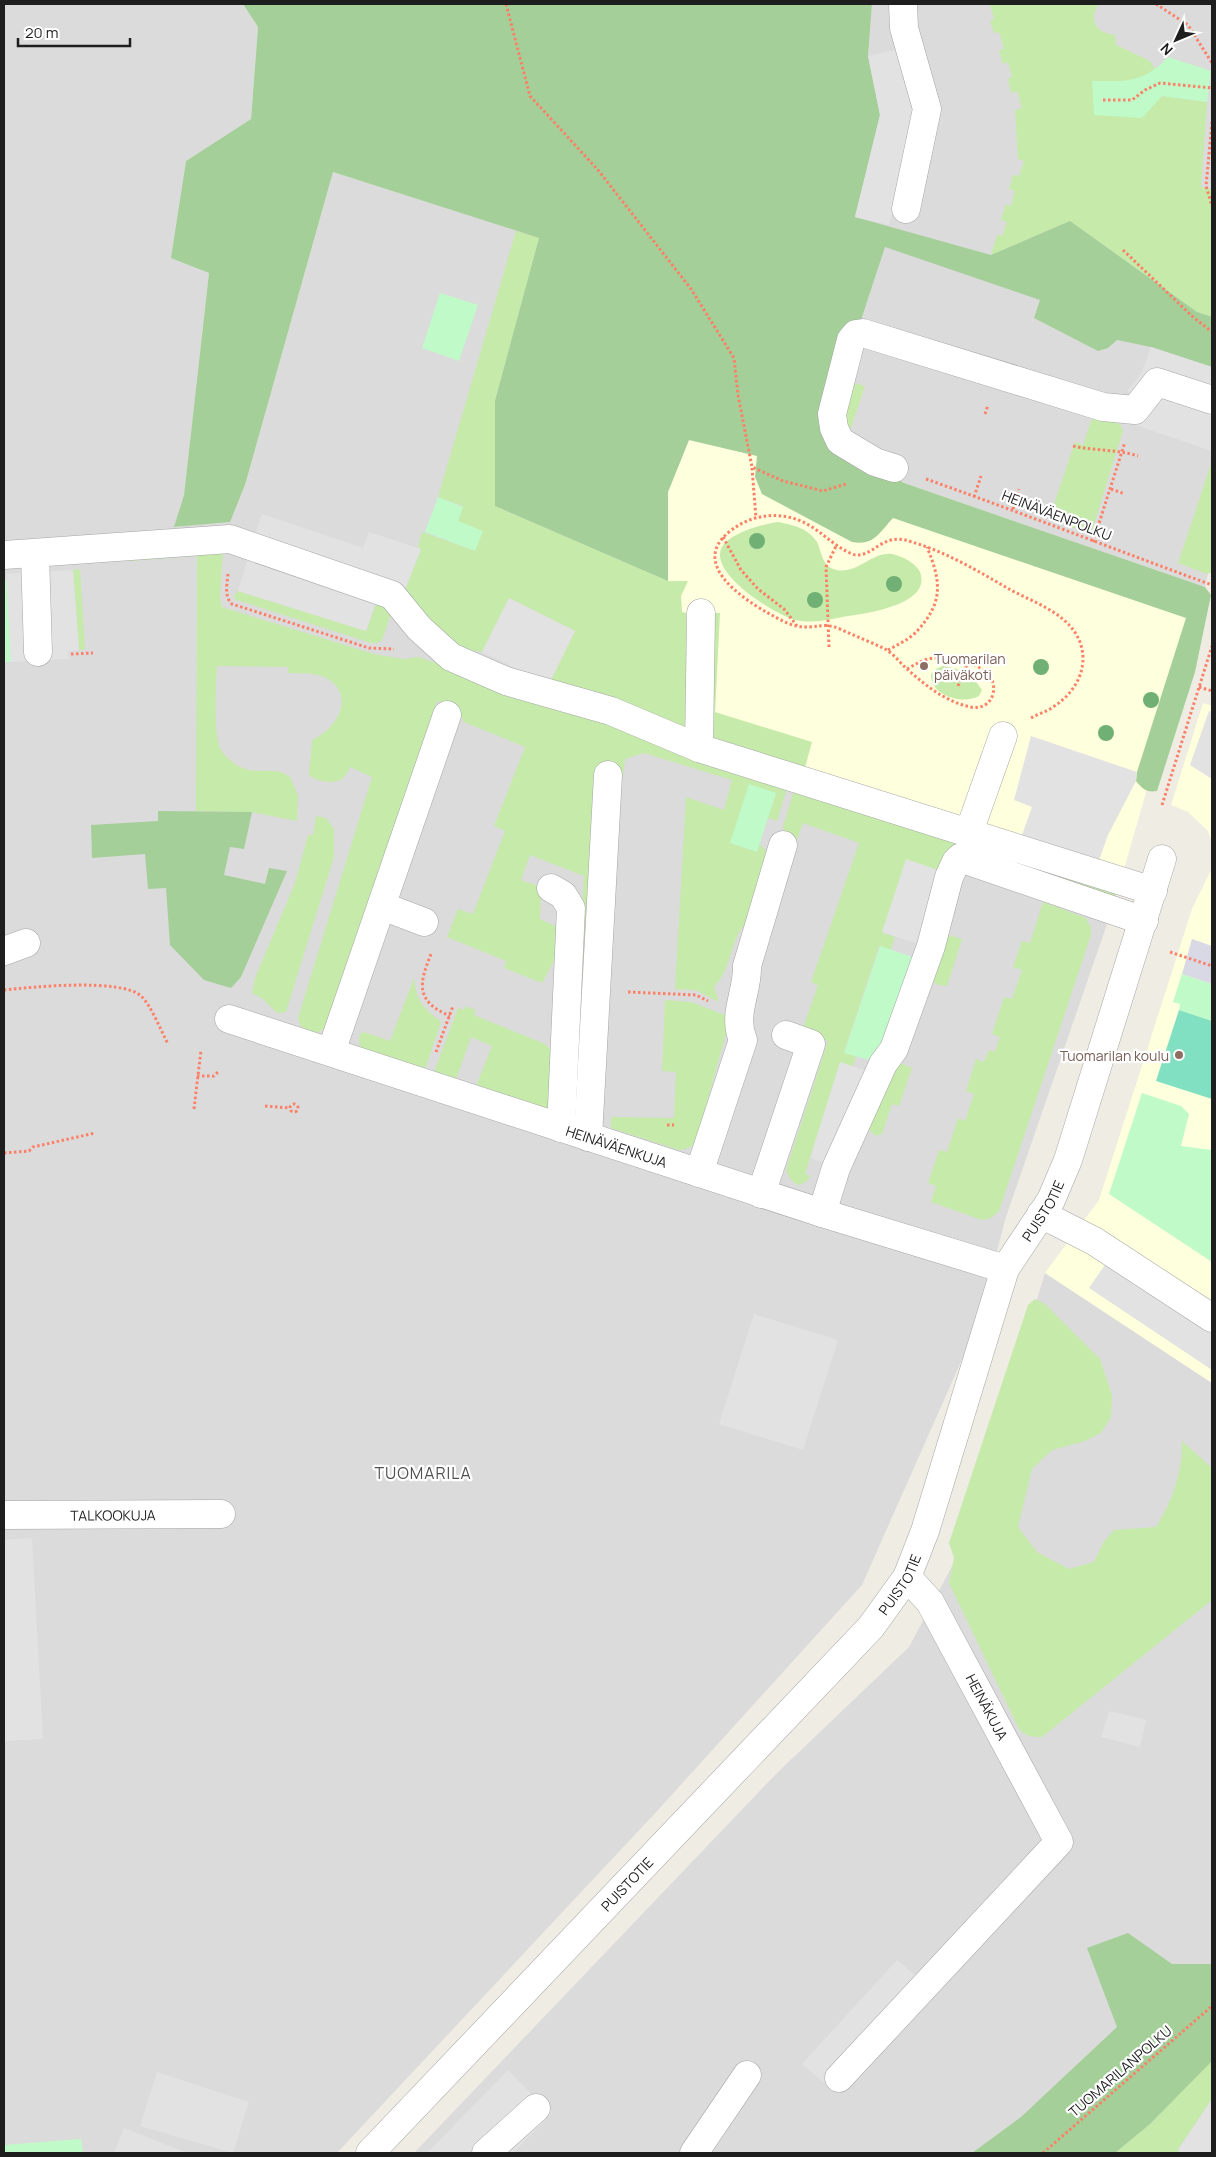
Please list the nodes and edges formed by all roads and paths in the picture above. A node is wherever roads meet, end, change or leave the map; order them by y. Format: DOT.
graph roads {
  1 [pos="506,4"];
  2 [pos="904,4"];
  3 [pos="1156,4"];
  4 [pos="1212,63"];
  5 [pos="1212,88"];
  6 [pos="1103,100"];
  7 [pos="1212,122"];
  8 [pos="1212,206"];
  9 [pos="906,209"];
  10 [pos="1123,250"];
  11 [pos="1212,332"];
  12 [pos="1212,400"];
  13 [pos="1135,410"];
  14 [pos="1073,446"];
  15 [pos="1122,451"];
  16 [pos="1138,456"];
  17 [pos="752,467"];
  18 [pos="894,468"];
  19 [pos="981,476"];
  20 [pos="1019,489"];
  21 [pos="1111,489"];
  22 [pos="1125,494"];
  23 [pos="974,497"];
  24 [pos="1013,509"];
  25 [pos="756,518"];
  26 [pos="723,537"];
  27 [pos="230,539"];
  28 [pos="1093,542"];
  29 [pos="836,546"];
  30 [pos="927,546"];
  31 [pos="35,554"];
  32 [pos="4,556"];
  33 [pos="1212,584"];
  34 [pos="701,613"];
  35 [pos="828,624"];
  36 [pos="798,626"];
  37 [pos="419,628"];
  38 [pos="1212,646"];
  39 [pos="829,647"];
  40 [pos="888,650"];
  41 [pos="38,652"];
  42 [pos="93,653"];
  43 [pos="68,654"];
  44 [pos="968,662"];
  45 [pos="908,669"];
  46 [pos="958,686"];
  47 [pos="1199,687"];
  48 [pos="1212,691"];
  49 [pos="447,715"];
  50 [pos="1003,736"];
  51 [pos="699,748"];
  52 [pos="811,764"];
  53 [pos="608,775"];
  54 [pos="1162,806"];
  55 [pos="972,824"];
  56 [pos="783,845"];
  57 [pos="1162,858"];
  58 [pos="551,888"];
  59 [pos="1153,891"];
  60 [pos="382,906"];
  61 [pos="1144,921"];
  62 [pos="424,922"];
  63 [pos="1170,952"];
  64 [pos="1212,965"];
  65 [pos="4,990"];
  66 [pos="596,991"];
  67 [pos="454,1006"];
  68 [pos="450,1016"];
  69 [pos="738,1016"];
  70 [pos="229,1019"];
  71 [pos="786,1035"];
  72 [pos="168,1044"];
  73 [pos="201,1050"];
  74 [pos="331,1052"];
  75 [pos="219,1071"];
  76 [pos="197,1076"];
  77 [pos="424,1083"];
  78 [pos="265,1106"];
  79 [pos="290,1108"];
  80 [pos="194,1109"];
  81 [pos="561,1128"];
  82 [pos="95,1134"];
  83 [pos="588,1137"];
  84 [pos="4,1153"];
  85 [pos="699,1173"];
  86 [pos="762,1194"];
  87 [pos="822,1214"];
  88 [pos="1042,1214"];
  89 [pos="1005,1269"];
  90 [pos="1212,1318"];
  91 [pos="221,1514"];
  92 [pos="4,1515"];
  93 [pos="907,1577"];
  94 [pos="1212,2006"];
  95 [pos="747,2075"];
  96 [pos="839,2078"];
  97 [pos="536,2108"];
  98 [pos="370,2153"];
  99 [pos="486,2153"];
  100 [pos="694,2153"];
  101 [pos="1043,2153"];
  1 -- 17 [label="path"];
  2 -- 9 [label="street"];
  3 -- 4 [label="path"];
  5 -- 6 [label="path"];
  7 -- 8 [label="path"];
  10 -- 11 [label="path"];
  12 -- 13 [label="street"];
  13 -- 15 [label="path"];
  13 -- 18 [label="street"];
  14 -- 15 [label="path"];
  15 -- 16 [label="path"];
  15 -- 21 [label="path"];
  17 -- 18 [label="path"];
  17 -- 25 [label="path"];
  18 -- 23 [label="path, HEINÄVÄENPOLKU"];
  19 -- 23 [label="path"];
  20 -- 24 [label="path"];
  21 -- 22 [label="path"];
  21 -- 28 [label="path"];
  23 -- 24 [label="path, HEINÄVÄENPOLKU"];
  24 -- 28 [label="path, HEINÄVÄENPOLKU"];
  25 -- 26 [label="path"];
  25 -- 29 [label="path"];
  26 -- 36 [label="path"];
  26 -- 36 [label="path"];
  27 -- 31 [label="street"];
  27 -- 37 [label="street"];
  27 -- 37 [label="path"];
  28 -- 33 [label="path, HEINÄVÄENPOLKU"];
  29 -- 30 [label="path"];
  29 -- 35 [label="path"];
  30 -- 40 [label="path"];
  30 -- 50 [label="path"];
  31 -- 32 [label="street"];
  31 -- 41 [label="street"];
  34 -- 51 [label="street"];
  35 -- 36 [label="path"];
  35 -- 39 [label="path"];
  35 -- 40 [label="path"];
  37 -- 51 [label="street"];
  38 -- 47 [label="path"];
  40 -- 45 [label="path"];
  42 -- 43 [label="path"];
  44 -- 45 [label="path"];
  44 -- 45 [label="path"];
  44 -- 46 [label="path"];
  47 -- 48 [label="path"];
  47 -- 54 [label="path"];
  49 -- 60 [label="street"];
  50 -- 55 [label="street"];
  51 -- 55 [label="street"];
  52 -- 55 [label="street"];
  53 -- 66 [label="street"];
  55 -- 59 [label="street"];
  56 -- 69 [label="street"];
  57 -- 59 [label="street, PUISTOTIE"];
  58 -- 81 [label="street"];
  59 -- 61 [label="street, PUISTOTIE"];
  60 -- 62 [label="street"];
  60 -- 74 [label="street"];
  61 -- 87 [label="street"];
  61 -- 88 [label="street, PUISTOTIE"];
  62 -- 68 [label="path"];
  63 -- 64 [label="path"];
  65 -- 72 [label="path"];
  66 -- 69 [label="path"];
  66 -- 83 [label="street"];
  67 -- 68 [label="path"];
  68 -- 77 [label="path"];
  69 -- 85 [label="street"];
  70 -- 74 [label="street, HEINÄVÄENKUJA"];
  71 -- 86 [label="street"];
  73 -- 76 [label="path"];
  74 -- 77 [label="street, HEINÄVÄENKUJA"];
  75 -- 76 [label="path"];
  76 -- 80 [label="path"];
  77 -- 81 [label="street, HEINÄVÄENKUJA"];
  78 -- 79 [label="path"];
  81 -- 83 [label="street, HEINÄVÄENKUJA"];
  82 -- 84 [label="path"];
  83 -- 85 [label="street, HEINÄVÄENKUJA"];
  85 -- 86 [label="street, HEINÄVÄENKUJA"];
  86 -- 87 [label="street, HEINÄVÄENKUJA"];
  87 -- 89 [label="street, HEINÄVÄENKUJA"];
  88 -- 89 [label="street, PUISTOTIE"];
  88 -- 90 [label="street"];
  89 -- 93 [label="street, PUISTOTIE"];
  91 -- 92 [label="street, TALKOOKUJA"];
  93 -- 96 [label="street, HEINÄKUJA"];
  93 -- 98 [label="street, PUISTOTIE"];
  94 -- 101 [label="path, TUOMARILANPOLKU"];
  95 -- 100 [label="street"];
  97 -- 99 [label="street"];
}
